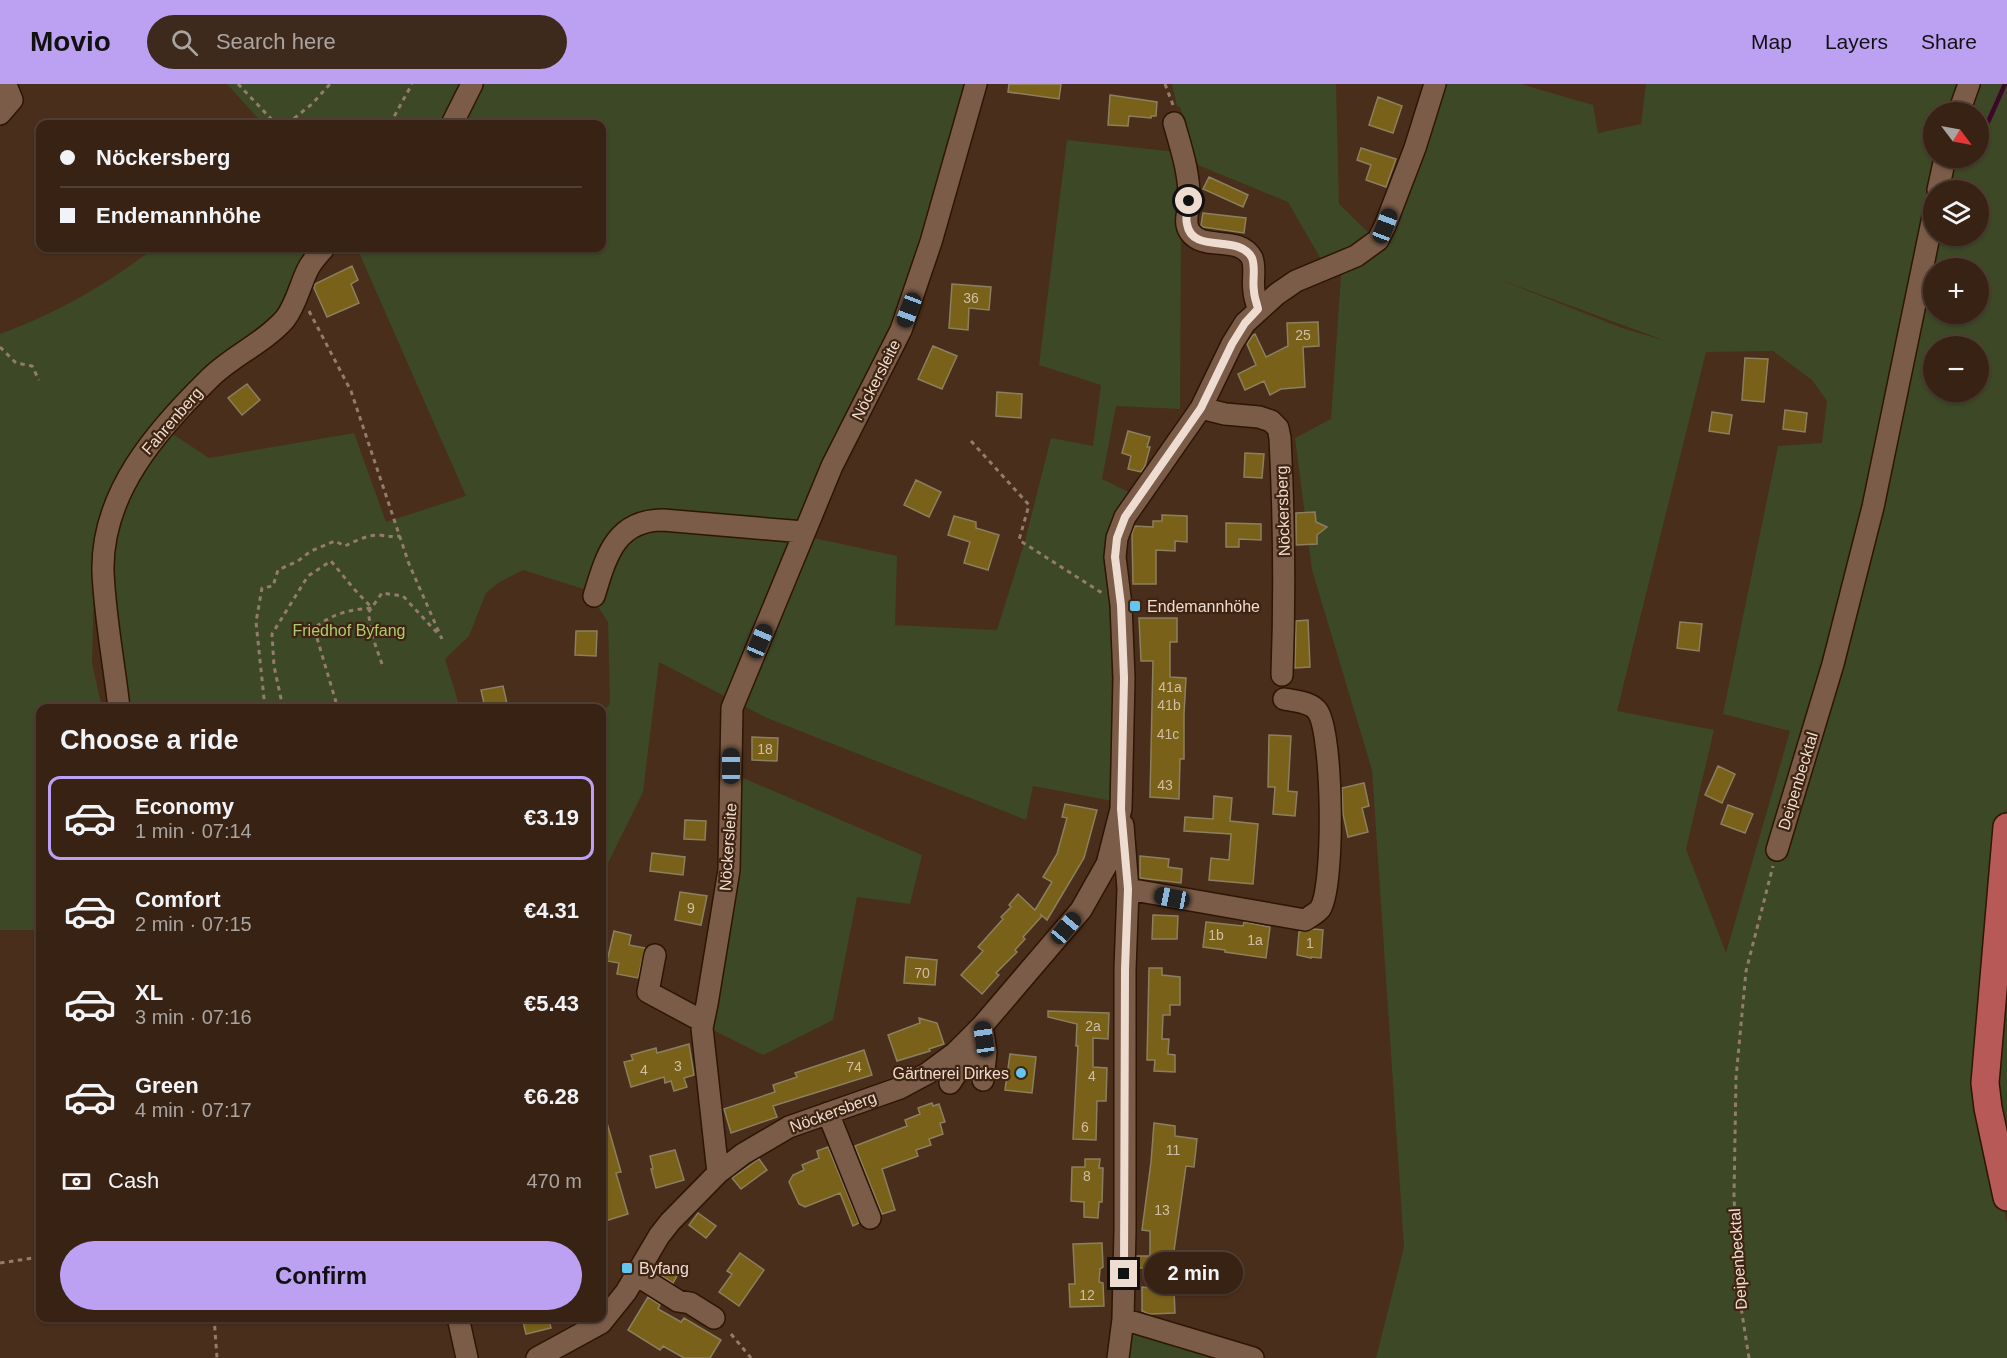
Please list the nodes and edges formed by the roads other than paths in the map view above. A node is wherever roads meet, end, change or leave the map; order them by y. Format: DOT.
graph roads {
  1 [pos="472,84"];
  2 [pos="976,84"];
  3 [pos="1435,84"];
  4 [pos="1969,84"];
  5 [pos="6,85"];
  6 [pos="1963,102"];
  7 [pos="0,114"];
  8 [pos="454,120"];
  9 [pos="1174,123"];
  10 [pos="1927,246"];
  11 [pos="321,252"];
  12 [pos="1258,309"];
  13 [pos="1201,408"];
  14 [pos="804,532"];
  15 [pos="594,597"];
  16 [pos="1282,675"];
  17 [pos="1284,699"];
  18 [pos="119,704"];
  19 [pos="1121,809"];
  20 [pos="2007,827"];
  21 [pos="1777,850"];
  22 [pos="1128,889"];
  23 [pos="655,954"];
  24 [pos="702,1021"];
  25 [pos="982,1026"];
  26 [pos="986,1052"];
  27 [pos="983,1080"];
  28 [pos="950,1083"];
  29 [pos="828,1113"];
  30 [pos="718,1173"];
  31 [pos="2007,1197"];
  32 [pos="870,1218"];
  33 [pos="635,1275"];
  34 [pos="606,1317"];
  35 [pos="714,1318"];
  36 [pos="1123,1319"];
  37 [pos="459,1322"];
  38 [pos="602,1322"];
  39 [pos="467,1358"];
  40 [pos="537,1358"];
  41 [pos="1118,1358"];
  42 [pos="1253,1358"];
  1 -- 8 [label="street"];
  2 -- 14 [label="street, Nöckersleite"];
  3 -- 12 [label="street, Nöckersberg"];
  4 -- 6 [label="street"];
  5 -- 7 [label="street"];
  9 -- 12 [label="street"];
  10 -- 21 [label="street, Deipenbecktal"];
  11 -- 18 [label="street, Fahrenberg"];
  12 -- 13 [label="street, Nöckersberg"];
  13 -- 16 [label="street, Nöckersberg"];
  13 -- 19 [label="street, Nöckersberg"];
  14 -- 15 [label="street"];
  14 -- 24 [label="street, Nöckersleite"];
  17 -- 22 [label="street"];
  19 -- 22 [label="street"];
  19 -- 25 [label="street, Nöckersberg"];
  20 -- 31 [label="main road"];
  22 -- 36 [label="street"];
  23 -- 24 [label="street"];
  24 -- 30 [label="street, Nöckersleite"];
  25 -- 26 [label="street"];
  25 -- 29 [label="street, Nöckersberg"];
  26 -- 27 [label="street"];
  26 -- 28 [label="street"];
  29 -- 30 [label="street, Nöckersberg"];
  29 -- 32 [label="street"];
  30 -- 33 [label="street, Nöckersberg"];
  33 -- 34 [label="street, Nöckersberg"];
  33 -- 35 [label="street"];
  36 -- 41 [label="street"];
  36 -- 42 [label="street"];
  37 -- 39 [label="street"];
  38 -- 40 [label="street, Nöckersberg"];
}
